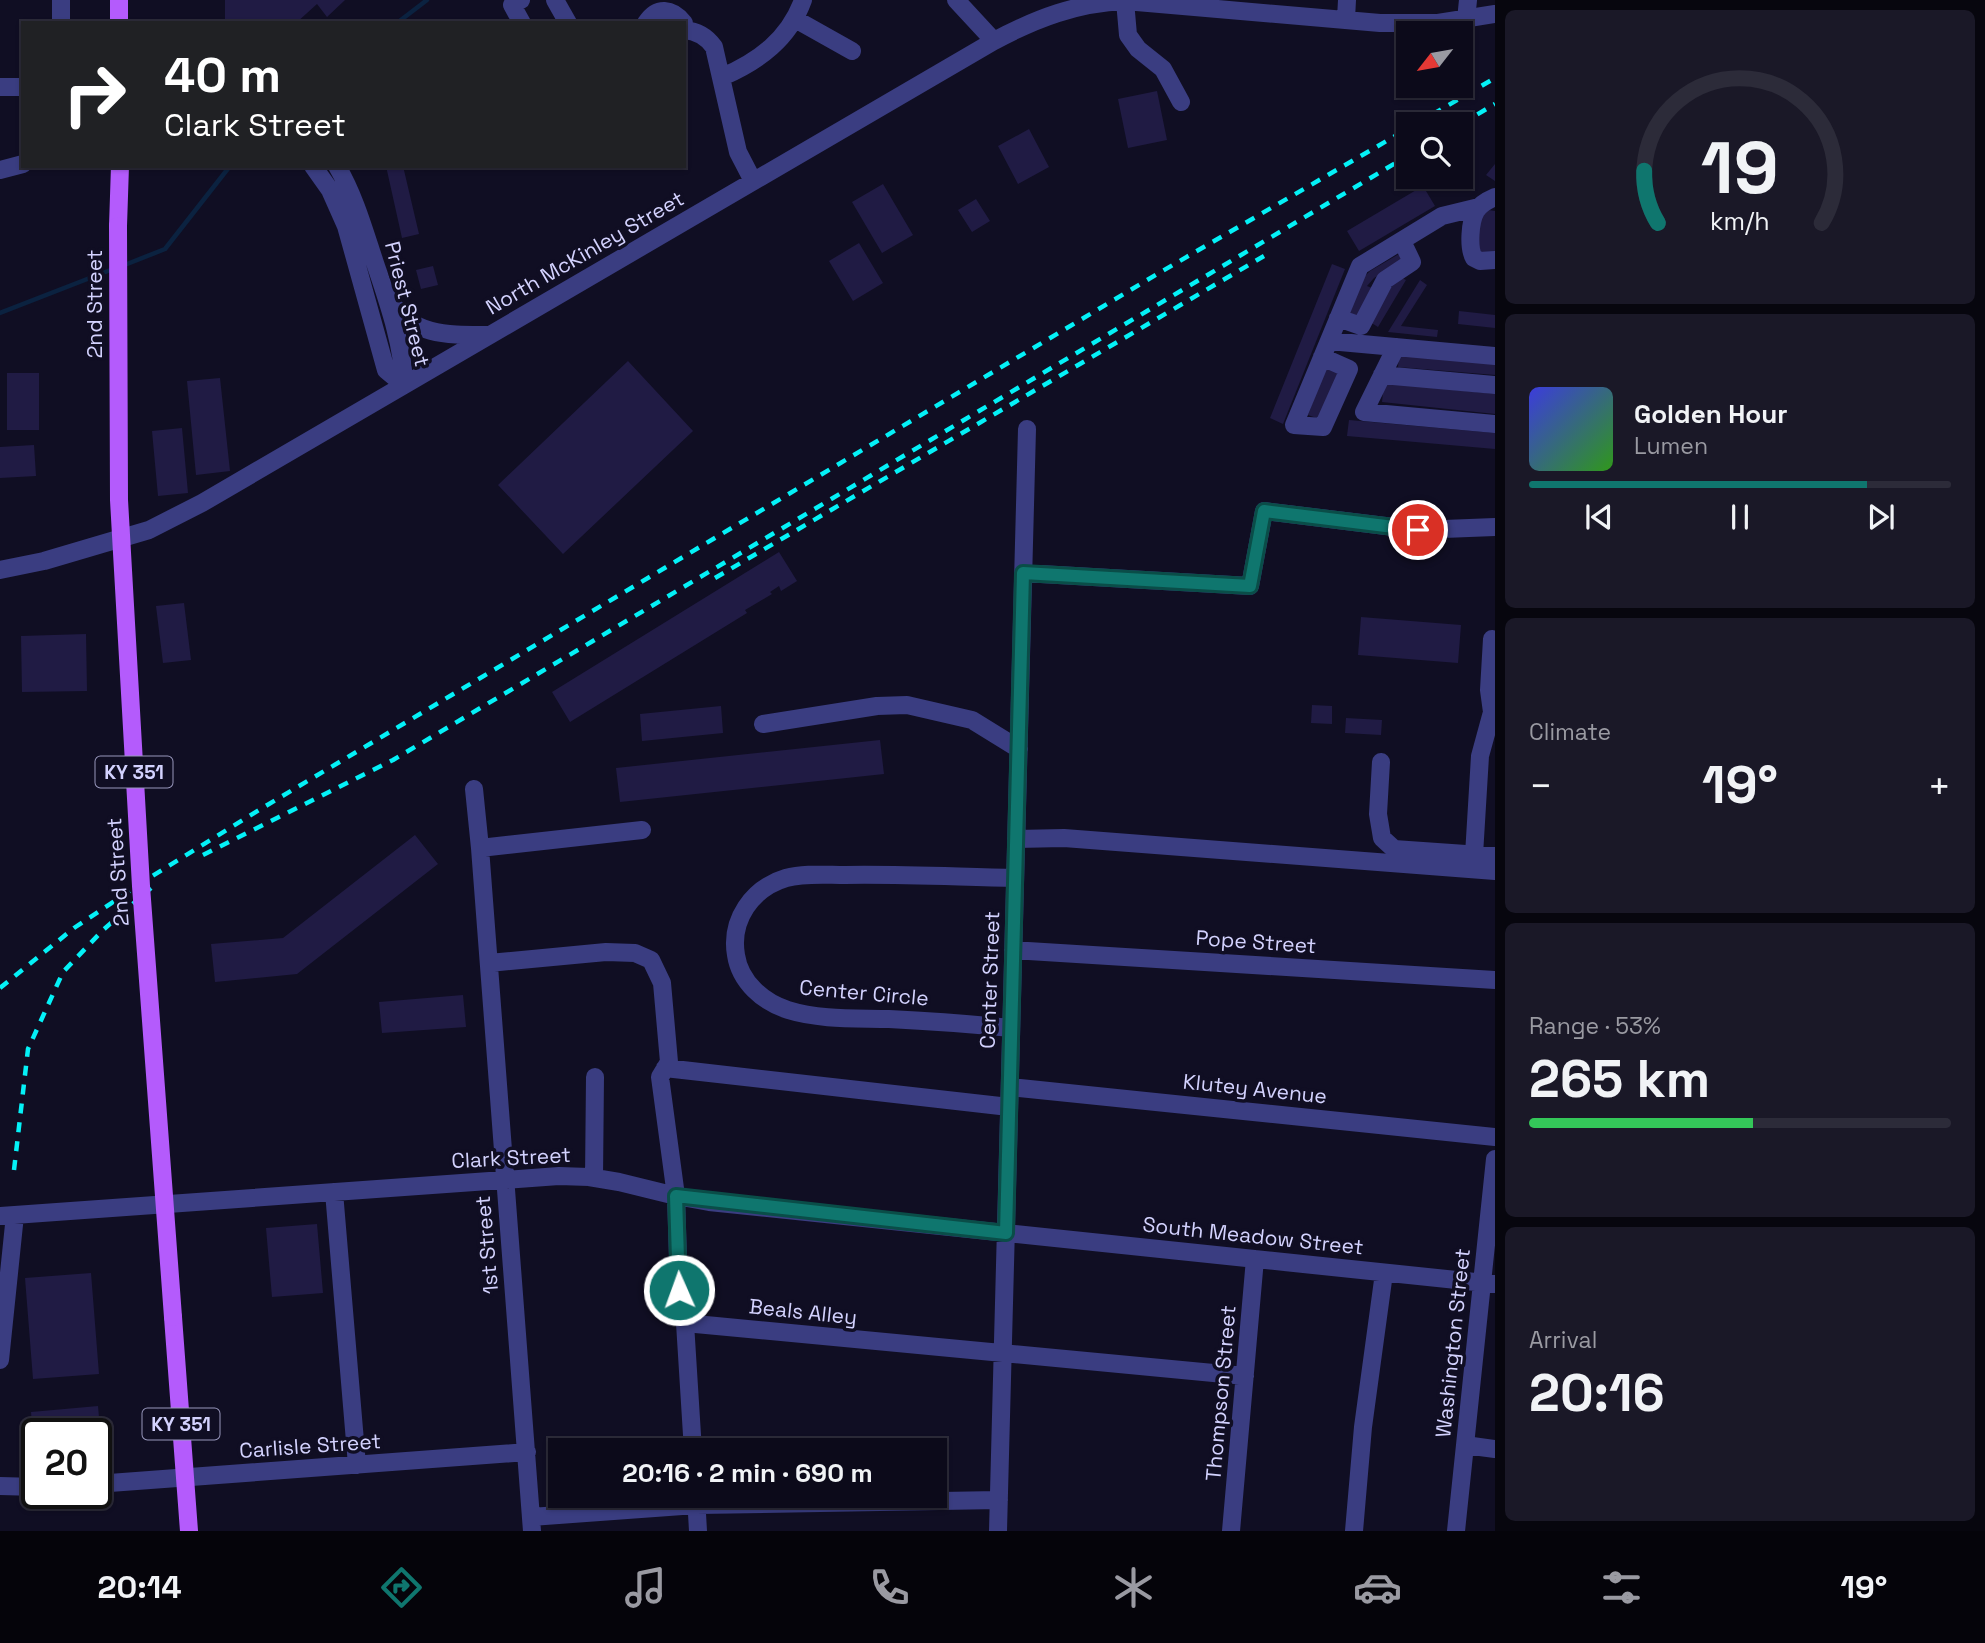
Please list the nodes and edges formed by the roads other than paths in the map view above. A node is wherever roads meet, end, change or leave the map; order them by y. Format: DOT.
graph roads {
  1 [pos="61,0"];
  2 [pos="119,0"];
  3 [pos="521,0"];
  4 [pos="555,0"];
  5 [pos="803,0"];
  6 [pos="956,0"];
  7 [pos="1347,0"];
  8 [pos="1468,0"];
  9 [pos="1125,1"];
  10 [pos="1229,4"];
  11 [pos="1044,8"];
  12 [pos="1495,14"];
  13 [pos="794,19"];
  14 [pos="1346,19"];
  15 [pos="1466,20"];
  16 [pos="61,21"];
  17 [pos="119,21"];
  18 [pos="521,21"];
  19 [pos="567,21"];
  20 [pos="648,21"];
  21 [pos="682,21"];
  22 [pos="686,28"];
  23 [pos="994,41"];
  24 [pos="852,51"];
  25 [pos="722,77"];
  26 [pos="0,87"];
  27 [pos="21,87"];
  28 [pos="1181,102"];
  29 [pos="21,165"];
  30 [pos="120,168"];
  31 [pos="314,168"];
  32 [pos="338,168"];
  33 [pos="0,170"];
  34 [pos="753,181"];
  35 [pos="1495,197"];
  36 [pos="1479,207"];
  37 [pos="1402,241"];
  38 [pos="1495,260"];
  39 [pos="384,289"];
  40 [pos="1338,318"];
  41 [pos="489,335"];
  42 [pos="1396,347"];
  43 [pos="1495,356"];
  44 [pos="1382,375"];
  45 [pos="404,385"];
  46 [pos="1495,385"];
  47 [pos="1495,424"];
  48 [pos="1027,429"];
  49 [pos="1495,527"];
  50 [pos="0,570"];
  51 [pos="1023,573"];
  52 [pos="1492,639"];
  53 [pos="1493,712"];
  54 [pos="763,724"];
  55 [pos="1019,749"];
  56 [pos="1381,762"];
  57 [pos="474,789"];
  58 [pos="642,830"];
  59 [pos="1016,839"];
  60 [pos="480,848"];
  61 [pos="1474,855"];
  62 [pos="1495,856"];
  63 [pos="1495,871"];
  64 [pos="1015,878"];
  65 [pos="1013,950"];
  66 [pos="489,964"];
  67 [pos="1495,980"];
  68 [pos="1011,1028"];
  69 [pos="665,1068"];
  70 [pos="595,1077"];
  71 [pos="1010,1087"];
  72 [pos="1009,1107"];
  73 [pos="1495,1137"];
  74 [pos="1495,1159"];
  75 [pos="594,1178"];
  76 [pos="505,1180"];
  77 [pos="334,1192"];
  78 [pos="676,1196"];
  79 [pos="7,1216"];
  80 [pos="1006,1233"];
  81 [pos="1255,1259"];
  82 [pos="1384,1273"];
  83 [pos="1489,1283"];
  84 [pos="685,1323"];
  85 [pos="1003,1354"];
  86 [pos="0,1360"];
  87 [pos="1245,1376"];
  88 [pos="692,1438"];
  89 [pos="1465,1445"];
  90 [pos="1495,1449"];
  91 [pos="527,1452"];
  92 [pos="357,1465"];
  93 [pos="185,1478"];
  94 [pos="112,1483"];
  95 [pos="0,1486"];
  96 [pos="21,1487"];
  97 [pos="947,1500"];
  98 [pos="999,1500"];
  99 [pos="646,1508"];
  100 [pos="696,1508"];
  101 [pos="532,1524"];
  102 [pos="189,1531"];
  103 [pos="698,1531"];
  104 [pos="998,1531"];
  105 [pos="1231,1531"];
  106 [pos="1354,1531"];
  107 [pos="1456,1531"];
  1 -- 16 [label="street"];
  2 -- 17 [label="main road"];
  3 -- 18 [label="street"];
  4 -- 19 [label="street"];
  5 -- 13 [label="street"];
  6 -- 23 [label="street"];
  7 -- 14 [label="street"];
  8 -- 15 [label="street"];
  9 -- 10 [label="street, North McKinley Street"];
  9 -- 11 [label="street, North McKinley Street"];
  9 -- 28 [label="street"];
  10 -- 14 [label="street, North McKinley Street"];
  11 -- 23 [label="street, North McKinley Street"];
  12 -- 15 [label="street, North McKinley Street"];
  13 -- 24 [label="street"];
  13 -- 25 [label="street"];
  14 -- 15 [label="street, North McKinley Street"];
  20 -- 21 [label="street"];
  22 -- 25 [label="street"];
  23 -- 34 [label="street, North McKinley Street"];
  25 -- 34 [label="street"];
  26 -- 27 [label="street"];
  29 -- 33 [label="street"];
  30 -- 93 [label="main road, 2nd Street / KY 351, bridge"];
  31 -- 45 [label="street, Priest Street"];
  32 -- 39 [label="street, Priest Street"];
  34 -- 41 [label="street, North McKinley Street"];
  35 -- 36 [label="street"];
  36 -- 37 [label="street"];
  36 -- 38 [label="street"];
  37 -- 40 [label="street"];
  37 -- 40 [label="street"];
  39 -- 41 [label="street"];
  39 -- 45 [label="street, Priest Street"];
  40 -- 42 [label="street"];
  41 -- 45 [label="street, North McKinley Street"];
  42 -- 43 [label="street"];
  42 -- 44 [label="street"];
  44 -- 46 [label="street"];
  44 -- 47 [label="street"];
  45 -- 50 [label="street, North McKinley Street"];
  48 -- 51 [label="street, Center Street"];
  49 -- 51 [label="street"];
  51 -- 55 [label="street, Center Street"];
  52 -- 53 [label="street"];
  53 -- 61 [label="street"];
  54 -- 55 [label="street"];
  55 -- 59 [label="street, Center Street"];
  56 -- 61 [label="street"];
  57 -- 60 [label="street, 1st Street"];
  58 -- 60 [label="street"];
  59 -- 63 [label="street"];
  59 -- 64 [label="street, Center Street"];
  60 -- 66 [label="street, 1st Street"];
  61 -- 62 [label="street"];
  64 -- 65 [label="street, Center Street"];
  64 -- 68 [label="street, Center Circle"];
  65 -- 67 [label="street, Pope Street"];
  65 -- 68 [label="street, Center Street"];
  66 -- 69 [label="street"];
  66 -- 76 [label="street, 1st Street"];
  68 -- 71 [label="street, Center Street"];
  69 -- 72 [label="street"];
  69 -- 78 [label="street"];
  70 -- 75 [label="street"];
  71 -- 72 [label="street, Center Street"];
  71 -- 73 [label="street, Klutey Avenue"];
  72 -- 80 [label="street, Center Street"];
  74 -- 83 [label="street, Washington Street"];
  75 -- 76 [label="street, Clark Street"];
  75 -- 78 [label="street, Clark Street"];
  76 -- 77 [label="street, Clark Street"];
  76 -- 91 [label="street, 1st Street"];
  77 -- 79 [label="street, Clark Street"];
  77 -- 92 [label="street"];
  78 -- 80 [label="street, Clark Street"];
  78 -- 84 [label="street"];
  79 -- 86 [label="street"];
  80 -- 81 [label="street, South Meadow Street"];
  80 -- 85 [label="street, Center Street"];
  81 -- 82 [label="street, South Meadow Street"];
  81 -- 87 [label="street, Thompson Street"];
  82 -- 83 [label="street, South Meadow Street"];
  82 -- 106 [label="street"];
  83 -- 89 [label="street, Washington Street"];
  84 -- 85 [label="street, Beals Alley"];
  84 -- 88 [label="street"];
  85 -- 87 [label="street, Beals Alley"];
  85 -- 98 [label="street, Center Street"];
  87 -- 105 [label="street, Thompson Street"];
  89 -- 90 [label="street"];
  89 -- 107 [label="street, Washington Street"];
  91 -- 92 [label="street, Carlisle Street"];
  91 -- 101 [label="street, 1st Street"];
  92 -- 93 [label="street, Carlisle Street"];
  93 -- 94 [label="street, Carlisle Street"];
  93 -- 102 [label="main road, 2nd Street / KY 351"];
  95 -- 96 [label="street"];
  97 -- 98 [label="street"];
  98 -- 104 [label="street, Center Street"];
  99 -- 101 [label="street"];
  100 -- 103 [label="street"];
}
